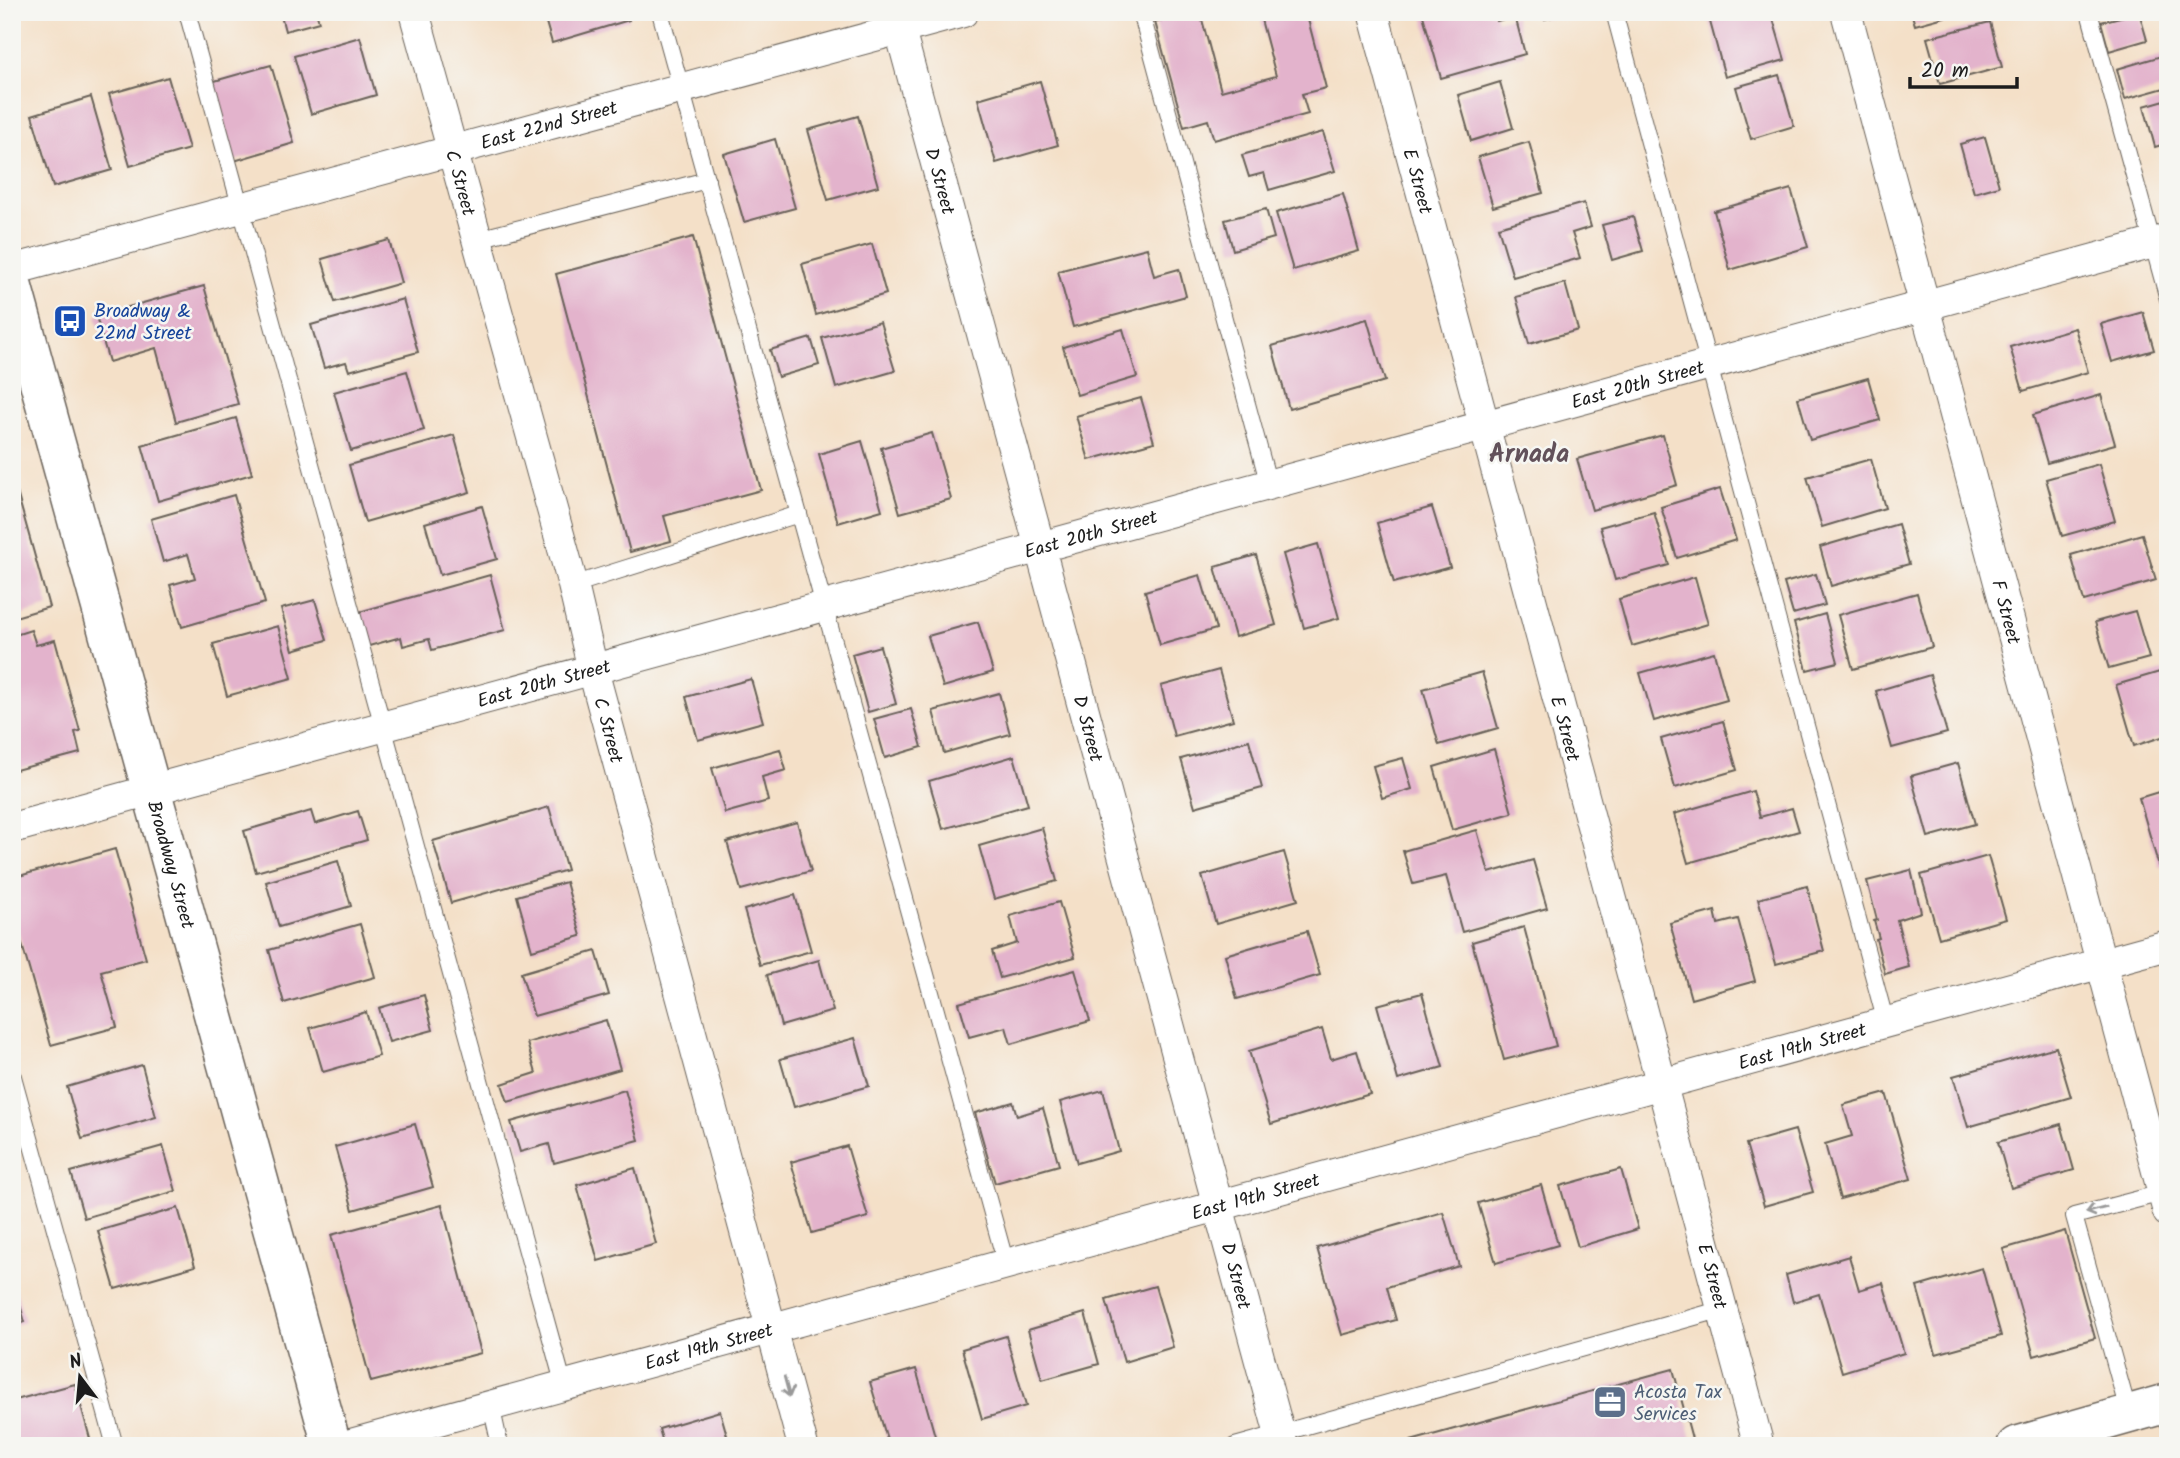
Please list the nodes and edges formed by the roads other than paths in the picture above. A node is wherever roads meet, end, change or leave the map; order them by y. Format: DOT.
graph roads {
  1 [pos="187,12"];
  2 [pos="414,12"];
  3 [pos="660,12"];
  4 [pos="963,12"];
  5 [pos="1140,12"];
  6 [pos="1373,12"];
  7 [pos="1614,12"];
  8 [pos="1846,12"];
  9 [pos="2089,12"];
  10 [pos="897,21"];
  11 [pos="681,89"];
  12 [pos="452,151"];
  13 [pos="706,180"];
  14 [pos="241,208"];
  15 [pos="478,239"];
  16 [pos="2160,241"];
  17 [pos="12,270"];
  18 [pos="12,284"];
  19 [pos="2168,299"];
  20 [pos="1925,305"];
  21 [pos="1709,365"];
  22 [pos="1484,426"];
  23 [pos="1269,485"];
  24 [pos="799,514"];
  25 [pos="1039,547"];
  26 [pos="573,585"];
  27 [pos="824,606"];
  28 [pos="593,670"];
  29 [pos="383,726"];
  30 [pos="151,790"];
  31 [pos="12,828"];
  32 [pos="2168,945"];
  33 [pos="2101,964"];
  34 [pos="1886,1023"];
  35 [pos="12,1073"];
  36 [pos="1662,1084"];
  37 [pos="2165,1203"];
  38 [pos="1218,1206"];
  39 [pos="1006,1264"];
  40 [pos="1723,1309"];
  41 [pos="771,1329"];
  42 [pos="564,1385"];
  43 [pos="2168,1403"];
  44 [pos="491,1405"];
  45 [pos="2129,1414"];
  46 [pos="1281,1439"];
  47 [pos="115,1446"];
  48 [pos="332,1446"];
  49 [pos="344,1446"];
  50 [pos="500,1446"];
  51 [pos="803,1446"];
  52 [pos="1235,1446"];
  53 [pos="1759,1446"];
  54 [pos="2016,1446"];
  1 -- 14 [label="lane"];
  2 -- 12 [label="street, C Street"];
  3 -- 11 [label="lane"];
  4 -- 10 [label="street, East 22nd Street"];
  5 -- 23 [label="lane"];
  6 -- 22 [label="street, E Street"];
  7 -- 21 [label="lane"];
  8 -- 20 [label="street, F Street"];
  9 -- 16 [label="lane"];
  10 -- 11 [label="street, East 22nd Street"];
  10 -- 25 [label="street, D Street"];
  11 -- 12 [label="street, East 22nd Street"];
  11 -- 13 [label="lane"];
  12 -- 14 [label="street, East 22nd Street"];
  12 -- 15 [label="street, C Street"];
  13 -- 15 [label="lane"];
  13 -- 24 [label="lane"];
  14 -- 17 [label="street, East 22nd Street"];
  14 -- 29 [label="lane"];
  15 -- 26 [label="street, C Street"];
  16 -- 19 [label="lane"];
  16 -- 20 [label="street, East 20th Street"];
  18 -- 30 [label="street, Broadway Street"];
  20 -- 21 [label="street, East 20th Street"];
  20 -- 33 [label="street, F Street"];
  21 -- 22 [label="street, East 20th Street"];
  21 -- 34 [label="lane"];
  22 -- 23 [label="street, East 20th Street"];
  22 -- 36 [label="street, E Street"];
  23 -- 25 [label="street, East 20th Street"];
  24 -- 26 [label="lane"];
  24 -- 27 [label="lane"];
  25 -- 27 [label="street, East 20th Street"];
  25 -- 38 [label="street, D Street"];
  26 -- 28 [label="street, C Street"];
  27 -- 28 [label="street, East 20th Street"];
  27 -- 39 [label="lane"];
  28 -- 29 [label="street, East 20th Street"];
  28 -- 41 [label="street, C Street"];
  29 -- 30 [label="street, East 20th Street"];
  29 -- 42 [label="lane"];
  30 -- 31 [label="street, East 20th Street"];
  30 -- 48 [label="street, Broadway Street"];
  32 -- 33 [label="street, East 19th Street"];
  33 -- 34 [label="street, East 19th Street"];
  33 -- 37 [label="street, F Street"];
  34 -- 36 [label="street, East 19th Street"];
  35 -- 47 [label="lane"];
  36 -- 38 [label="street, East 19th Street"];
  36 -- 40 [label="street, E Street"];
  37 -- 45 [label="lane, one-way"];
  38 -- 39 [label="street, East 19th Street"];
  38 -- 46 [label="street, D Street"];
  39 -- 41 [label="street, East 19th Street"];
  40 -- 46 [label="lane"];
  40 -- 53 [label="street, E Street"];
  41 -- 42 [label="street, East 19th Street"];
  41 -- 51 [label="street, C Street, one-way"];
  42 -- 44 [label="street, East 19th Street"];
  43 -- 45 [label="street"];
  44 -- 49 [label="street, East 19th Street"];
  44 -- 50 [label="lane"];
  45 -- 54 [label="street"];
  46 -- 52 [label="lane"];
}
